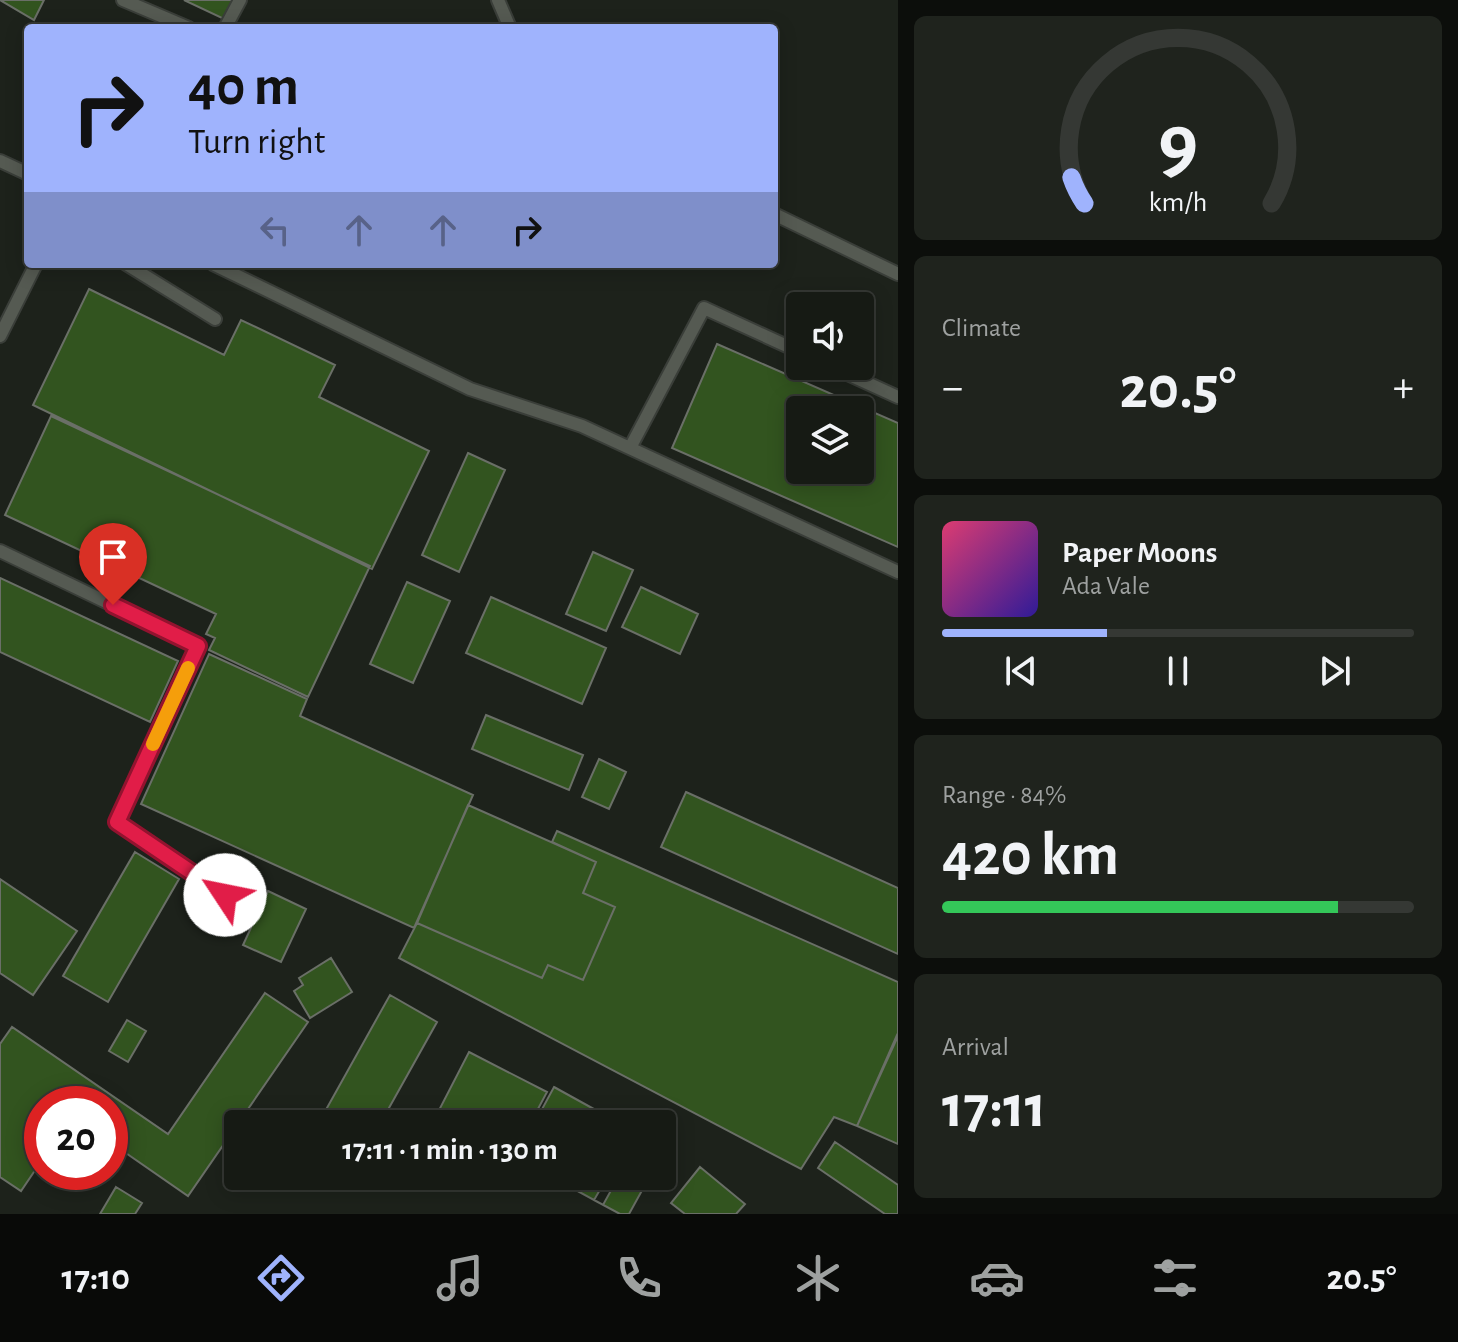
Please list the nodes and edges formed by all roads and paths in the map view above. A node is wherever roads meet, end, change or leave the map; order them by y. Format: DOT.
graph roads {
  1 [pos="123,0"];
  2 [pos="240,0"];
  3 [pos="498,0"];
  4 [pos="180,24"];
  5 [pos="227,24"];
  6 [pos="508,24"];
  7 [pos="0,161"];
  8 [pos="24,172"];
  9 [pos="778,216"];
  10 [pos="34,268"];
  11 [pos="132,268"];
  12 [pos="221,268"];
  13 [pos="898,274"];
  14 [pos="215,319"];
  15 [pos="0,336"];
  16 [pos="786,346"];
  17 [pos="861,380"];
  18 [pos="898,397"];
  19 [pos="630,448"];
  20 [pos="0,551"];
  21 [pos="898,572"];
  22 [pos="225,895"];
  1 -- 4 [label="lane"];
  2 -- 5 [label="lane"];
  3 -- 6 [label="lane"];
  7 -- 8 [label="lane"];
  9 -- 13 [label="lane"];
  10 -- 15 [label="lane"];
  11 -- 14 [label="lane"];
  12 -- 19 [label="lane"];
  16 -- 19 [label="lane"];
  17 -- 18 [label="lane"];
  19 -- 21 [label="lane"];
  20 -- 22 [label="lane"];
}
